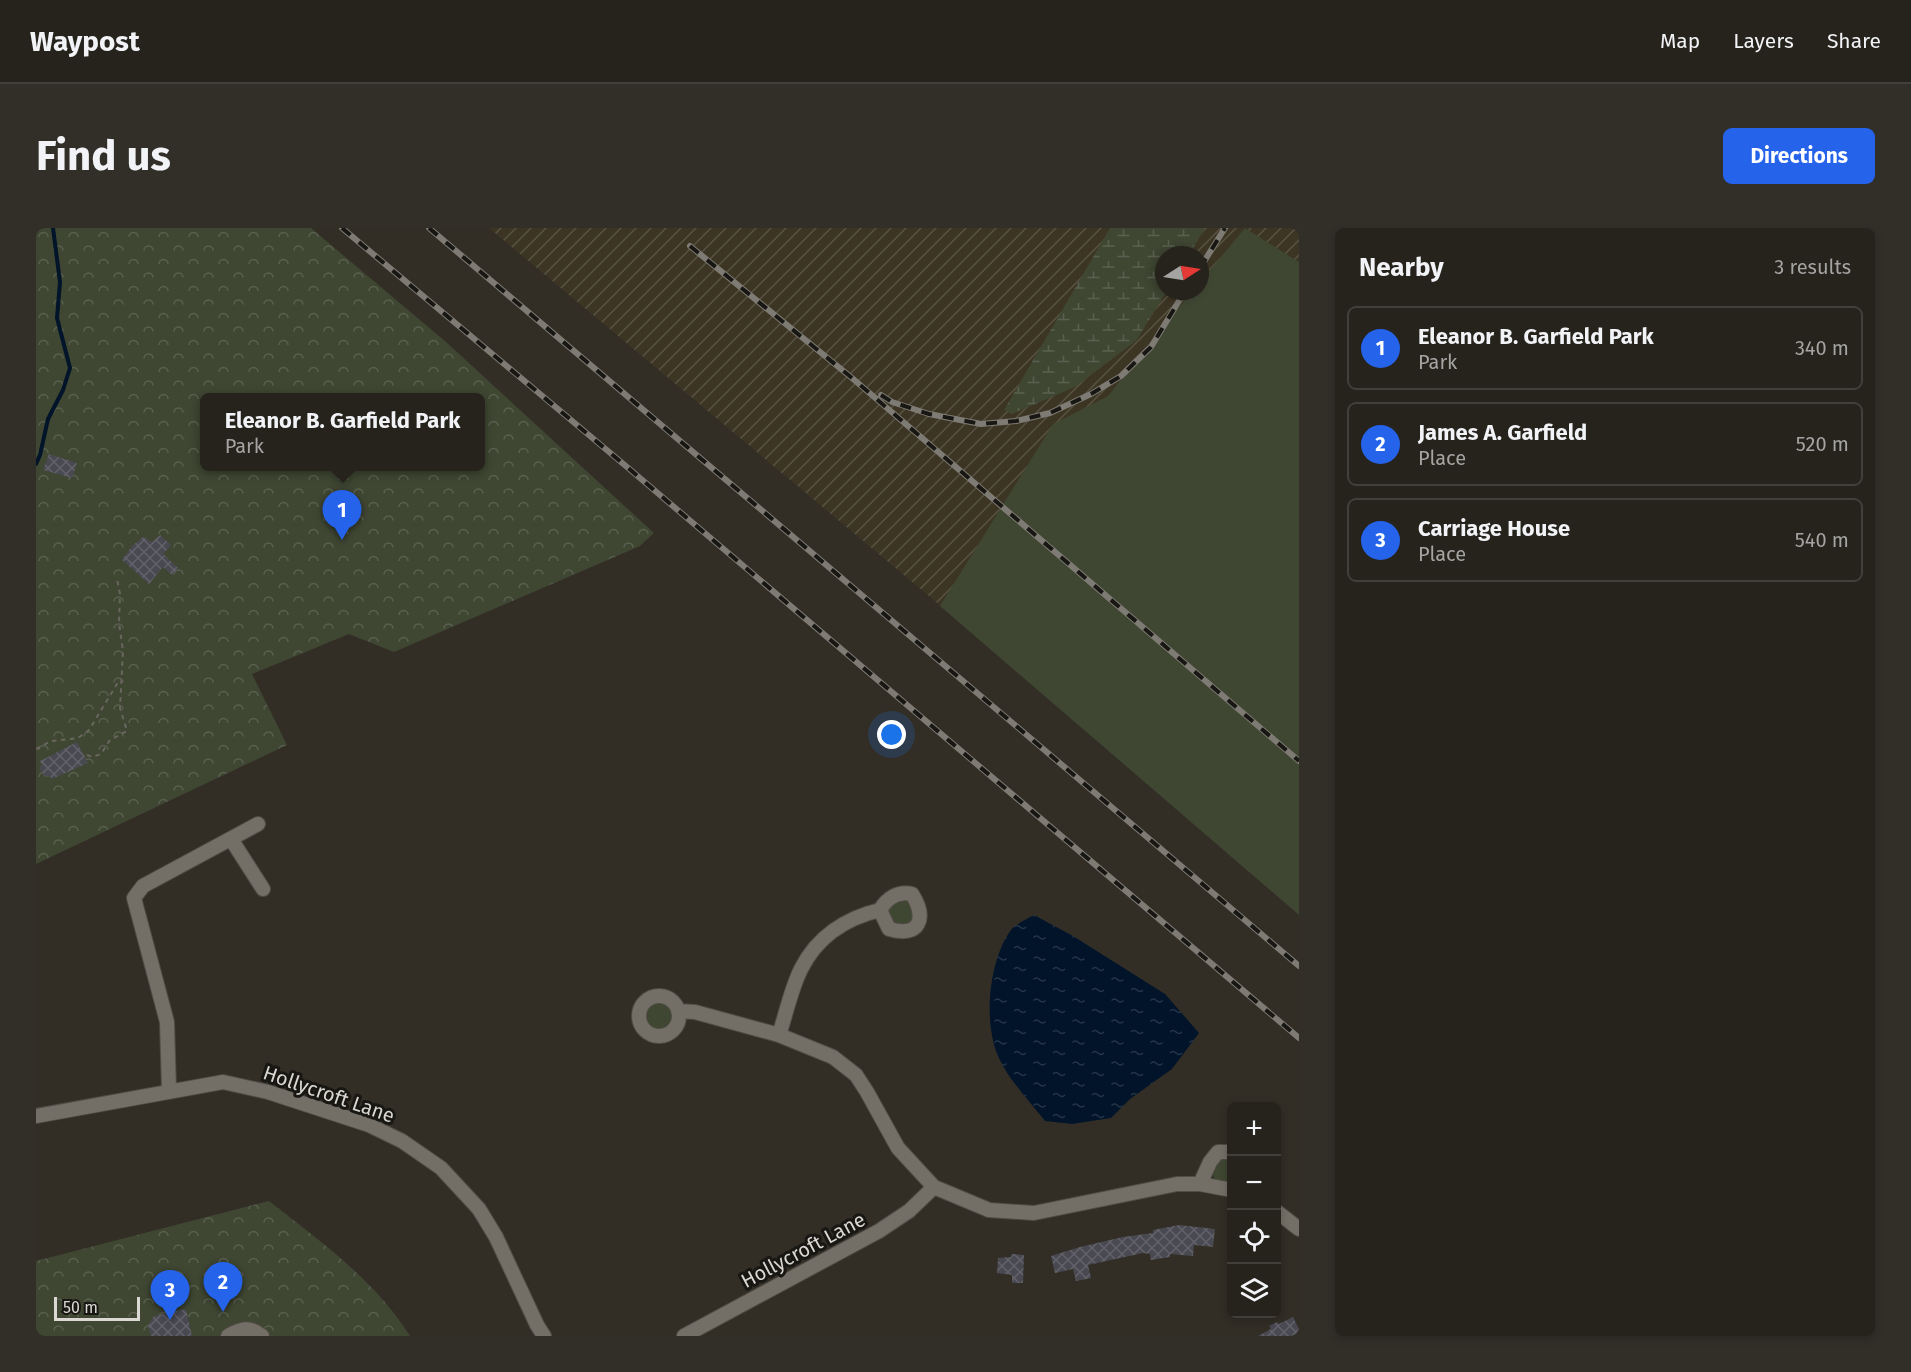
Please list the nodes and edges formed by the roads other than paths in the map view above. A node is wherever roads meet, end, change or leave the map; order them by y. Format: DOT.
graph roads {
  1 [pos="258,824"];
  2 [pos="231,839"];
  3 [pos="263,889"];
  4 [pos="880,910"];
  5 [pos="678,1011"];
  6 [pos="779,1035"];
  7 [pos="170,1090"];
  8 [pos="36,1116"];
  9 [pos="1227,1152"];
  10 [pos="1200,1184"];
  11 [pos="934,1187"];
  12 [pos="1227,1189"];
  13 [pos="1281,1215"];
  14 [pos="1299,1229"];
  15 [pos="228,1336"];
  16 [pos="262,1336"];
  17 [pos="544,1336"];
  18 [pos="684,1336"];
  1 -- 2 [label="street"];
  2 -- 3 [label="street"];
  2 -- 7 [label="street"];
  4 -- 6 [label="street"];
  5 -- 6 [label="street"];
  6 -- 11 [label="street"];
  7 -- 8 [label="street, Hollycroft Lane"];
  7 -- 17 [label="street, Hollycroft Lane"];
  9 -- 10 [label="street"];
  10 -- 11 [label="street"];
  10 -- 12 [label="street"];
  11 -- 18 [label="street, Hollycroft Lane"];
  13 -- 14 [label="street"];
  15 -- 16 [label="street"];
}
